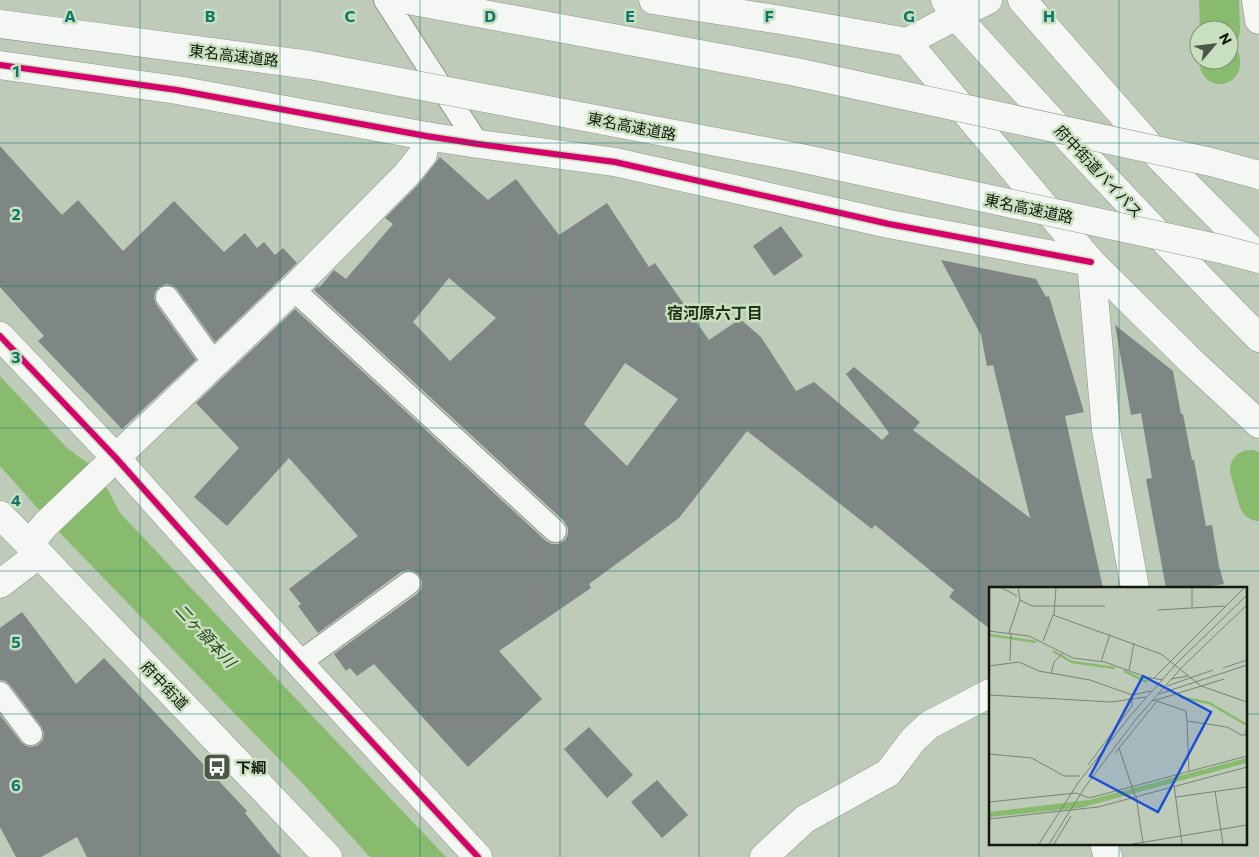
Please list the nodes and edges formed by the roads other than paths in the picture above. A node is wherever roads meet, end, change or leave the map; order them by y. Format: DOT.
graph roads {
  1 [pos="385,0"];
  2 [pos="408,0"];
  3 [pos="653,0"];
  4 [pos="988,0"];
  5 [pos="1022,0"];
  6 [pos="1256,0"];
  7 [pos="950,8"];
  8 [pos="1259,20"];
  9 [pos="0,24"];
  10 [pos="907,42"];
  11 [pos="0,65"];
  12 [pos="426,136"];
  13 [pos="478,144"];
  14 [pos="1259,175"];
  15 [pos="1259,259"];
  16 [pos="1091,262"];
  17 [pos="293,289"];
  18 [pos="167,296"];
  19 [pos="0,336"];
  20 [pos="1259,338"];
  21 [pos="214,363"];
  22 [pos="1259,424"];
  23 [pos="108,465"];
  24 [pos="0,515"];
  25 [pos="555,531"];
  26 [pos="34,549"];
  27 [pos="409,583"];
  28 [pos="0,584"];
  29 [pos="1135,587"];
  30 [pos="299,663"];
  31 [pos="0,693"];
  32 [pos="989,694"];
  33 [pos="31,734"];
  34 [pos="1104,844"];
  35 [pos="328,857"];
  36 [pos="478,857"];
  37 [pos="764,857"];
  38 [pos="1108,857"];
  1 -- 13 [label="lane"];
  2 -- 14 [label="main road, bridge"];
  3 -- 10 [label="main road"];
  4 -- 7 [label="main road"];
  5 -- 15 [label="main road"];
  6 -- 8 [label="main road"];
  7 -- 10 [label="main road"];
  7 -- 20 [label="main road, 府中街道バイパス"];
  9 -- 15 [label="main road, 東名高速道路, bridge"];
  10 -- 16 [label="main road"];
  11 -- 12 [label="main road"];
  12 -- 13 [label="main road"];
  12 -- 17 [label="main road"];
  13 -- 16 [label="main road"];
  16 -- 22 [label="main road"];
  16 -- 29 [label="main road"];
  17 -- 21 [label="main road"];
  17 -- 25 [label="lane"];
  18 -- 21 [label="lane"];
  19 -- 23 [label="main road"];
  21 -- 23 [label="main road"];
  23 -- 26 [label="main road"];
  23 -- 30 [label="main road"];
  24 -- 26 [label="main road, 府中街道"];
  26 -- 28 [label="main road"];
  26 -- 35 [label="main road, 府中街道"];
  27 -- 30 [label="lane"];
  30 -- 36 [label="main road"];
  31 -- 33 [label="lane"];
  32 -- 37 [label="main road"];
  34 -- 38 [label="main road"];
}
